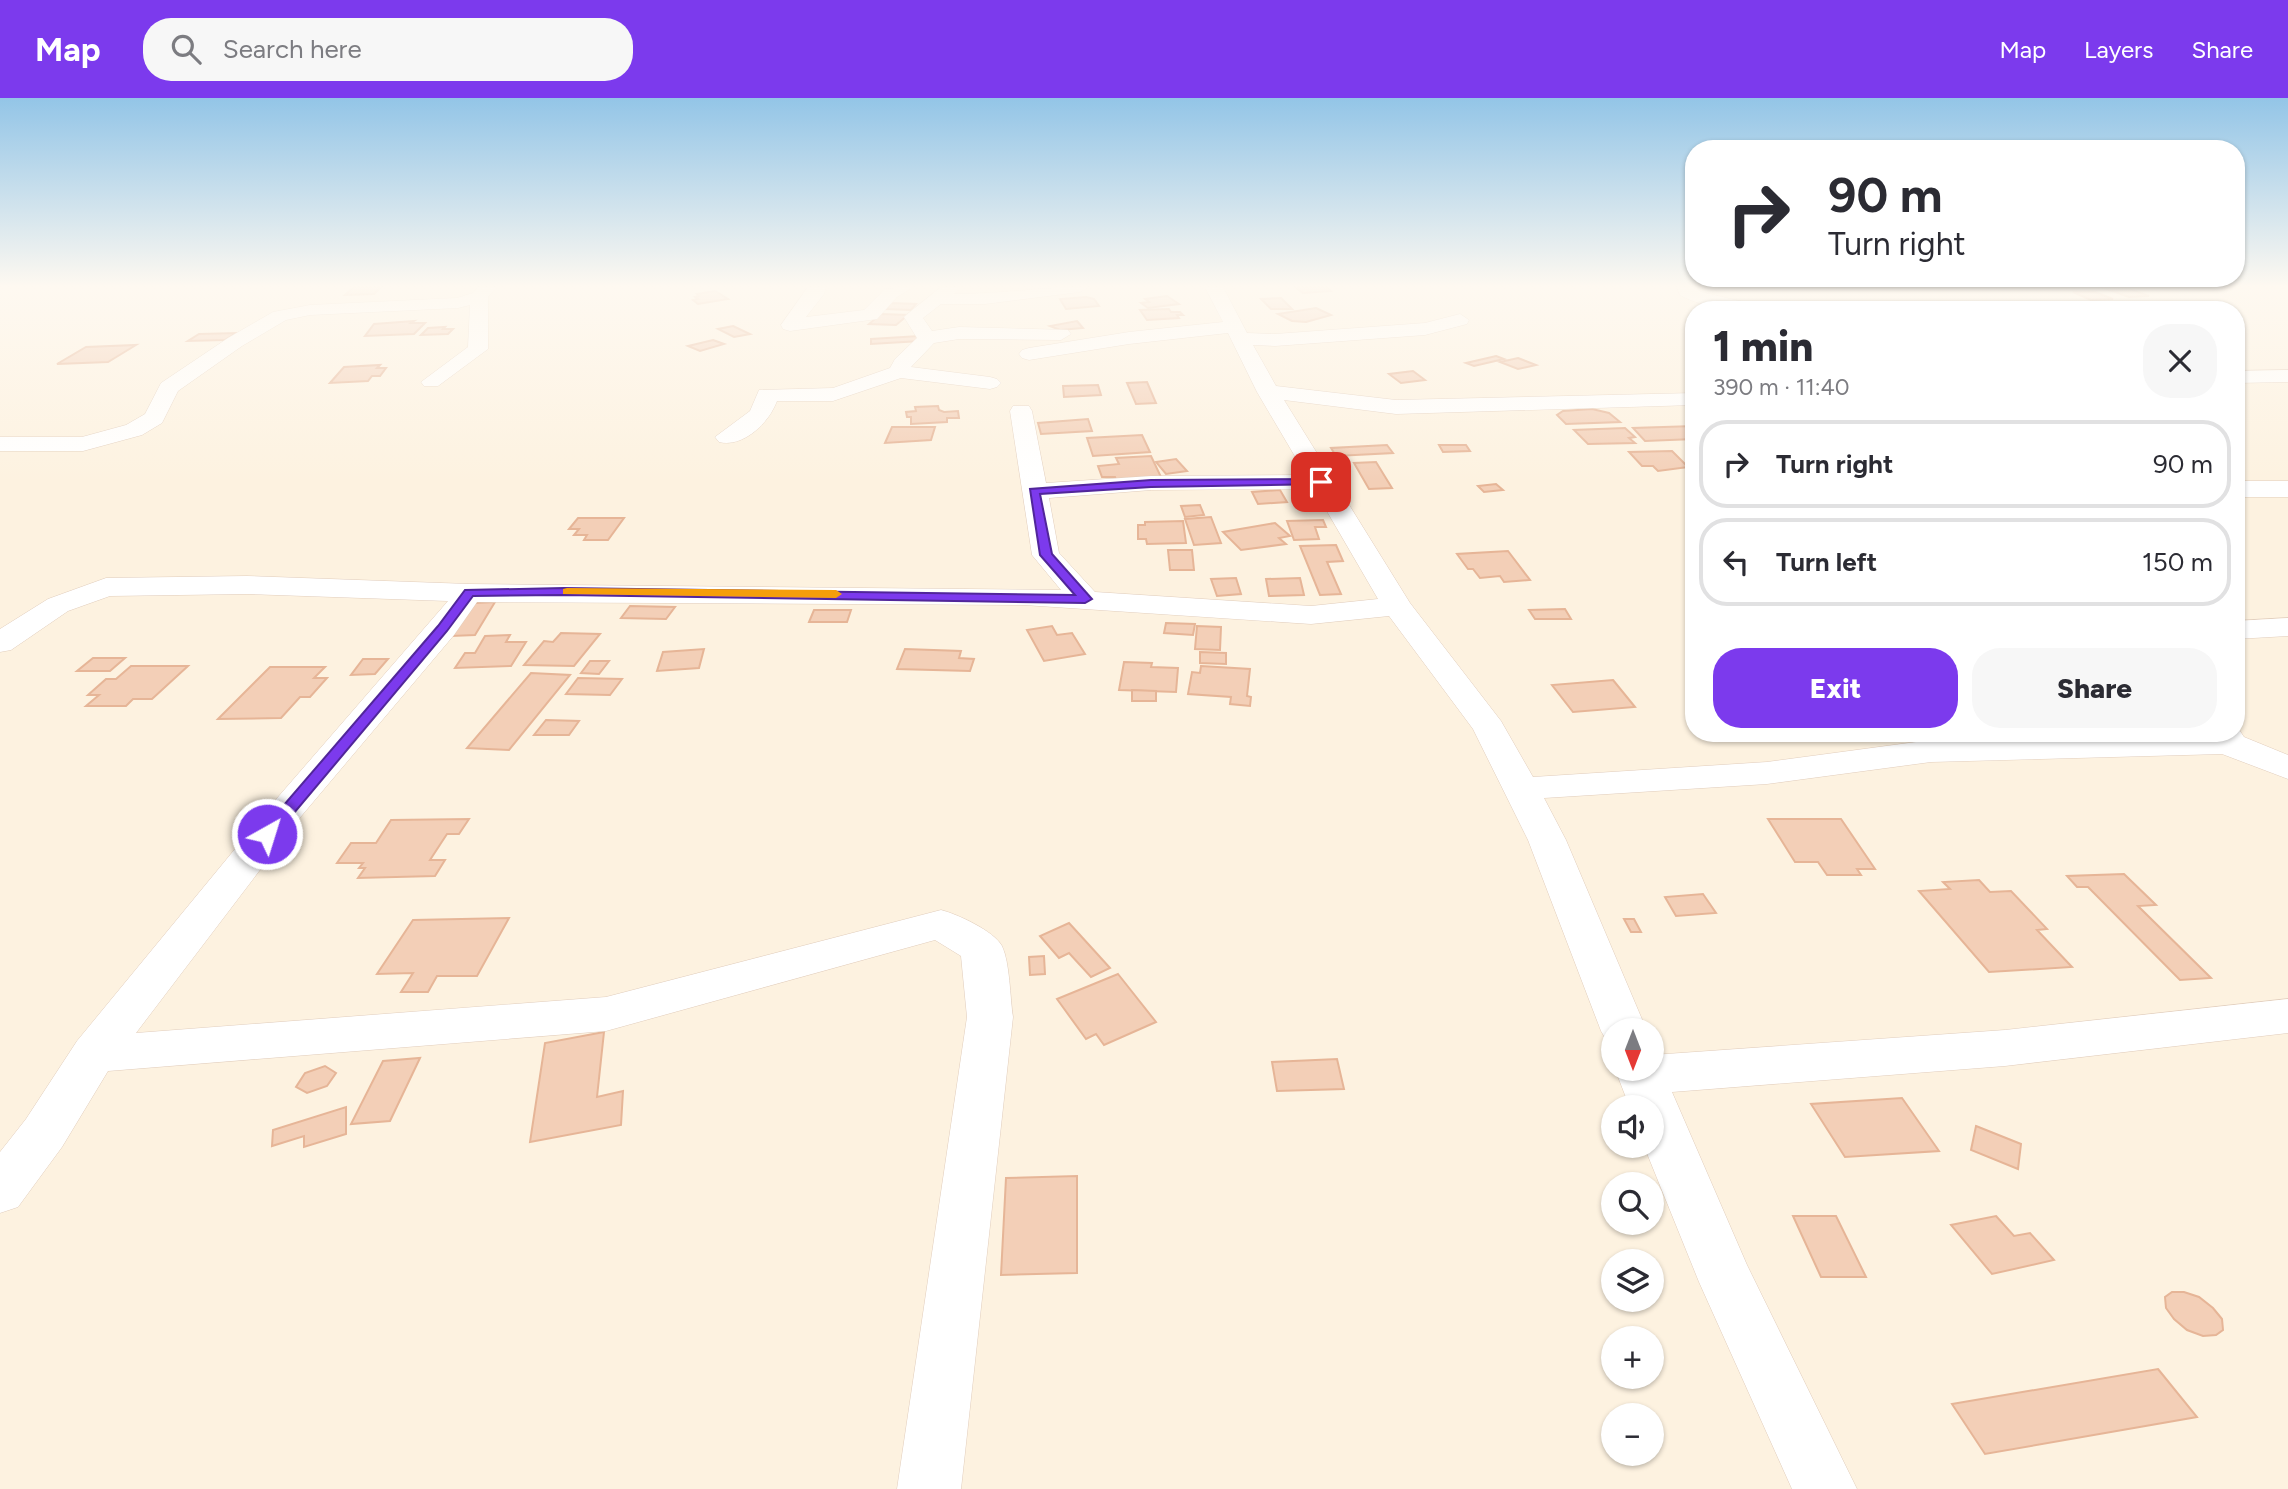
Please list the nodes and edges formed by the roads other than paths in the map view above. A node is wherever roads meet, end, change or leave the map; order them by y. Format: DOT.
graph roads {
  1 [pos="221,352"];
  2 [pos="474,352"];
  3 [pos="913,352"];
  4 [pos="1042,352"];
  5 [pos="1247,352"];
  6 [pos="1029,354"];
  7 [pos="899,372"];
  8 [pos="2288,376"];
  9 [pos="2245,377"];
  10 [pos="431,382"];
  11 [pos="990,383"];
  12 [pos="1268,392"];
  13 [pos="1685,399"];
  14 [pos="1021,411"];
  15 [pos="727,437"];
  16 [pos="0,443"];
  17 [pos="1321,482"];
  18 [pos="2245,489"];
  19 [pos="2288,489"];
  20 [pos="1034,491"];
  21 [pos="469,593"];
  22 [pos="1085,599"];
  23 [pos="58,605"];
  24 [pos="1397,606"];
  25 [pos="0,616"];
  26 [pos="2288,627"];
  27 [pos="2245,629"];
  28 [pos="0,643"];
  29 [pos="2135,742"];
  30 [pos="2234,742"];
  31 [pos="1860,746"];
  32 [pos="2288,768"];
  33 [pos="1521,789"];
  34 [pos="2288,1016"];
  35 [pos="1619,1018"];
  36 [pos="94,1054"];
  37 [pos="1664,1058"];
  38 [pos="1644,1082"];
  39 [pos="0,1191"];
  40 [pos="929,1489"];
  41 [pos="1825,1489"];
  1 -- 16 [label="street"];
  2 -- 10 [label="street"];
  3 -- 7 [label="street"];
  4 -- 6 [label="street"];
  5 -- 12 [label="street"];
  7 -- 11 [label="street"];
  7 -- 15 [label="street"];
  8 -- 9 [label="street"];
  12 -- 13 [label="street"];
  12 -- 17 [label="street"];
  14 -- 20 [label="street"];
  17 -- 20 [label="street"];
  17 -- 24 [label="street"];
  18 -- 19 [label="street"];
  20 -- 22 [label="street"];
  21 -- 22 [label="street"];
  21 -- 23 [label="street"];
  21 -- 36 [label="street"];
  22 -- 24 [label="street"];
  23 -- 25 [label="street"];
  23 -- 28 [label="street"];
  24 -- 33 [label="street"];
  26 -- 27 [label="street"];
  29 -- 31 [label="street"];
  30 -- 32 [label="street"];
  31 -- 33 [label="street"];
  33 -- 35 [label="street"];
  34 -- 37 [label="street"];
  36 -- 39 [label="street"];
  36 -- 40 [label="street"];
  38 -- 41 [label="street"];
}
